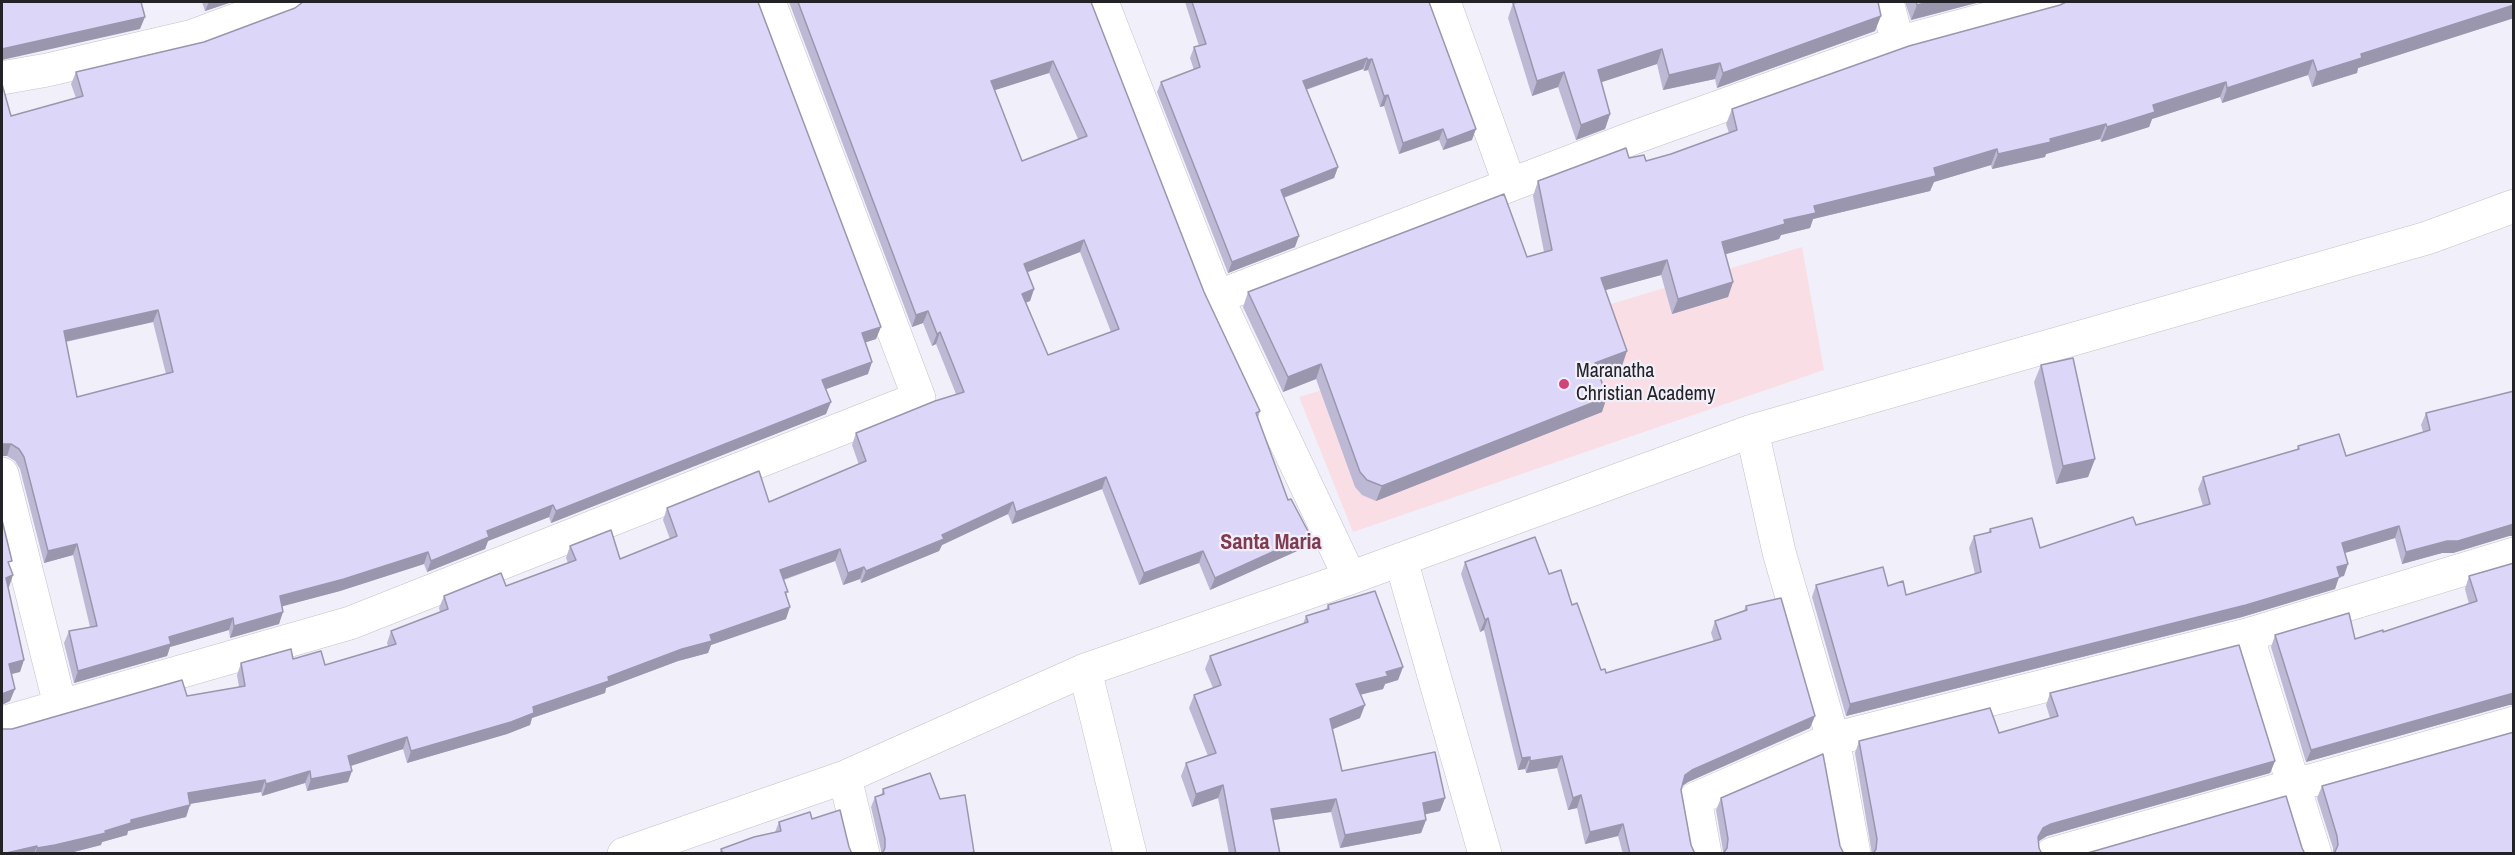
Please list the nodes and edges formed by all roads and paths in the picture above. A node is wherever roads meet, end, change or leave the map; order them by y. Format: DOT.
graph roads {
  1 [pos="284,2"];
  2 [pos="769,2"];
  3 [pos="1102,2"];
  4 [pos="1444,2"];
  5 [pos="1887,2"];
  6 [pos="2050,2"];
  7 [pos="1898,43"];
  8 [pos="2,78"];
  9 [pos="1510,184"];
  10 [pos="2514,206"];
  11 [pos="1217,297"];
  12 [pos="1752,431"];
  13 [pos="2,474"];
  14 [pos="2514,554"];
  15 [pos="1401,560"];
  16 [pos="1350,578"];
  17 [pos="2247,635"];
  18 [pos="1085,670"];
  19 [pos="60,705"];
  20 [pos="2,723"];
  21 [pos="2514,723"];
  22 [pos="1833,739"];
  23 [pos="845,777"];
  24 [pos="2293,786"];
  25 [pos="624,854"];
  26 [pos="863,854"];
  27 [pos="1130,854"];
  28 [pos="1485,854"];
  29 [pos="1705,854"];
  30 [pos="1854,854"];
  31 [pos="2052,854"];
  32 [pos="2315,854"];
  1 -- 8 [label="street"];
  2 -- 19 [label="street"];
  3 -- 11 [label="street"];
  4 -- 9 [label="street"];
  5 -- 7 [label="street"];
  6 -- 7 [label="street"];
  7 -- 9 [label="street"];
  9 -- 11 [label="street"];
  10 -- 12 [label="street"];
  11 -- 16 [label="street"];
  12 -- 15 [label="street"];
  12 -- 22 [label="street"];
  13 -- 19 [label="street"];
  14 -- 17 [label="street"];
  15 -- 16 [label="street"];
  15 -- 28 [label="street"];
  16 -- 18 [label="street"];
  17 -- 22 [label="street"];
  17 -- 24 [label="street"];
  18 -- 23 [label="street"];
  18 -- 27 [label="street"];
  19 -- 20 [label="street"];
  21 -- 24 [label="street"];
  22 -- 29 [label="street"];
  22 -- 30 [label="street"];
  23 -- 25 [label="street"];
  23 -- 26 [label="street"];
  24 -- 31 [label="street"];
  24 -- 32 [label="street"];
}
